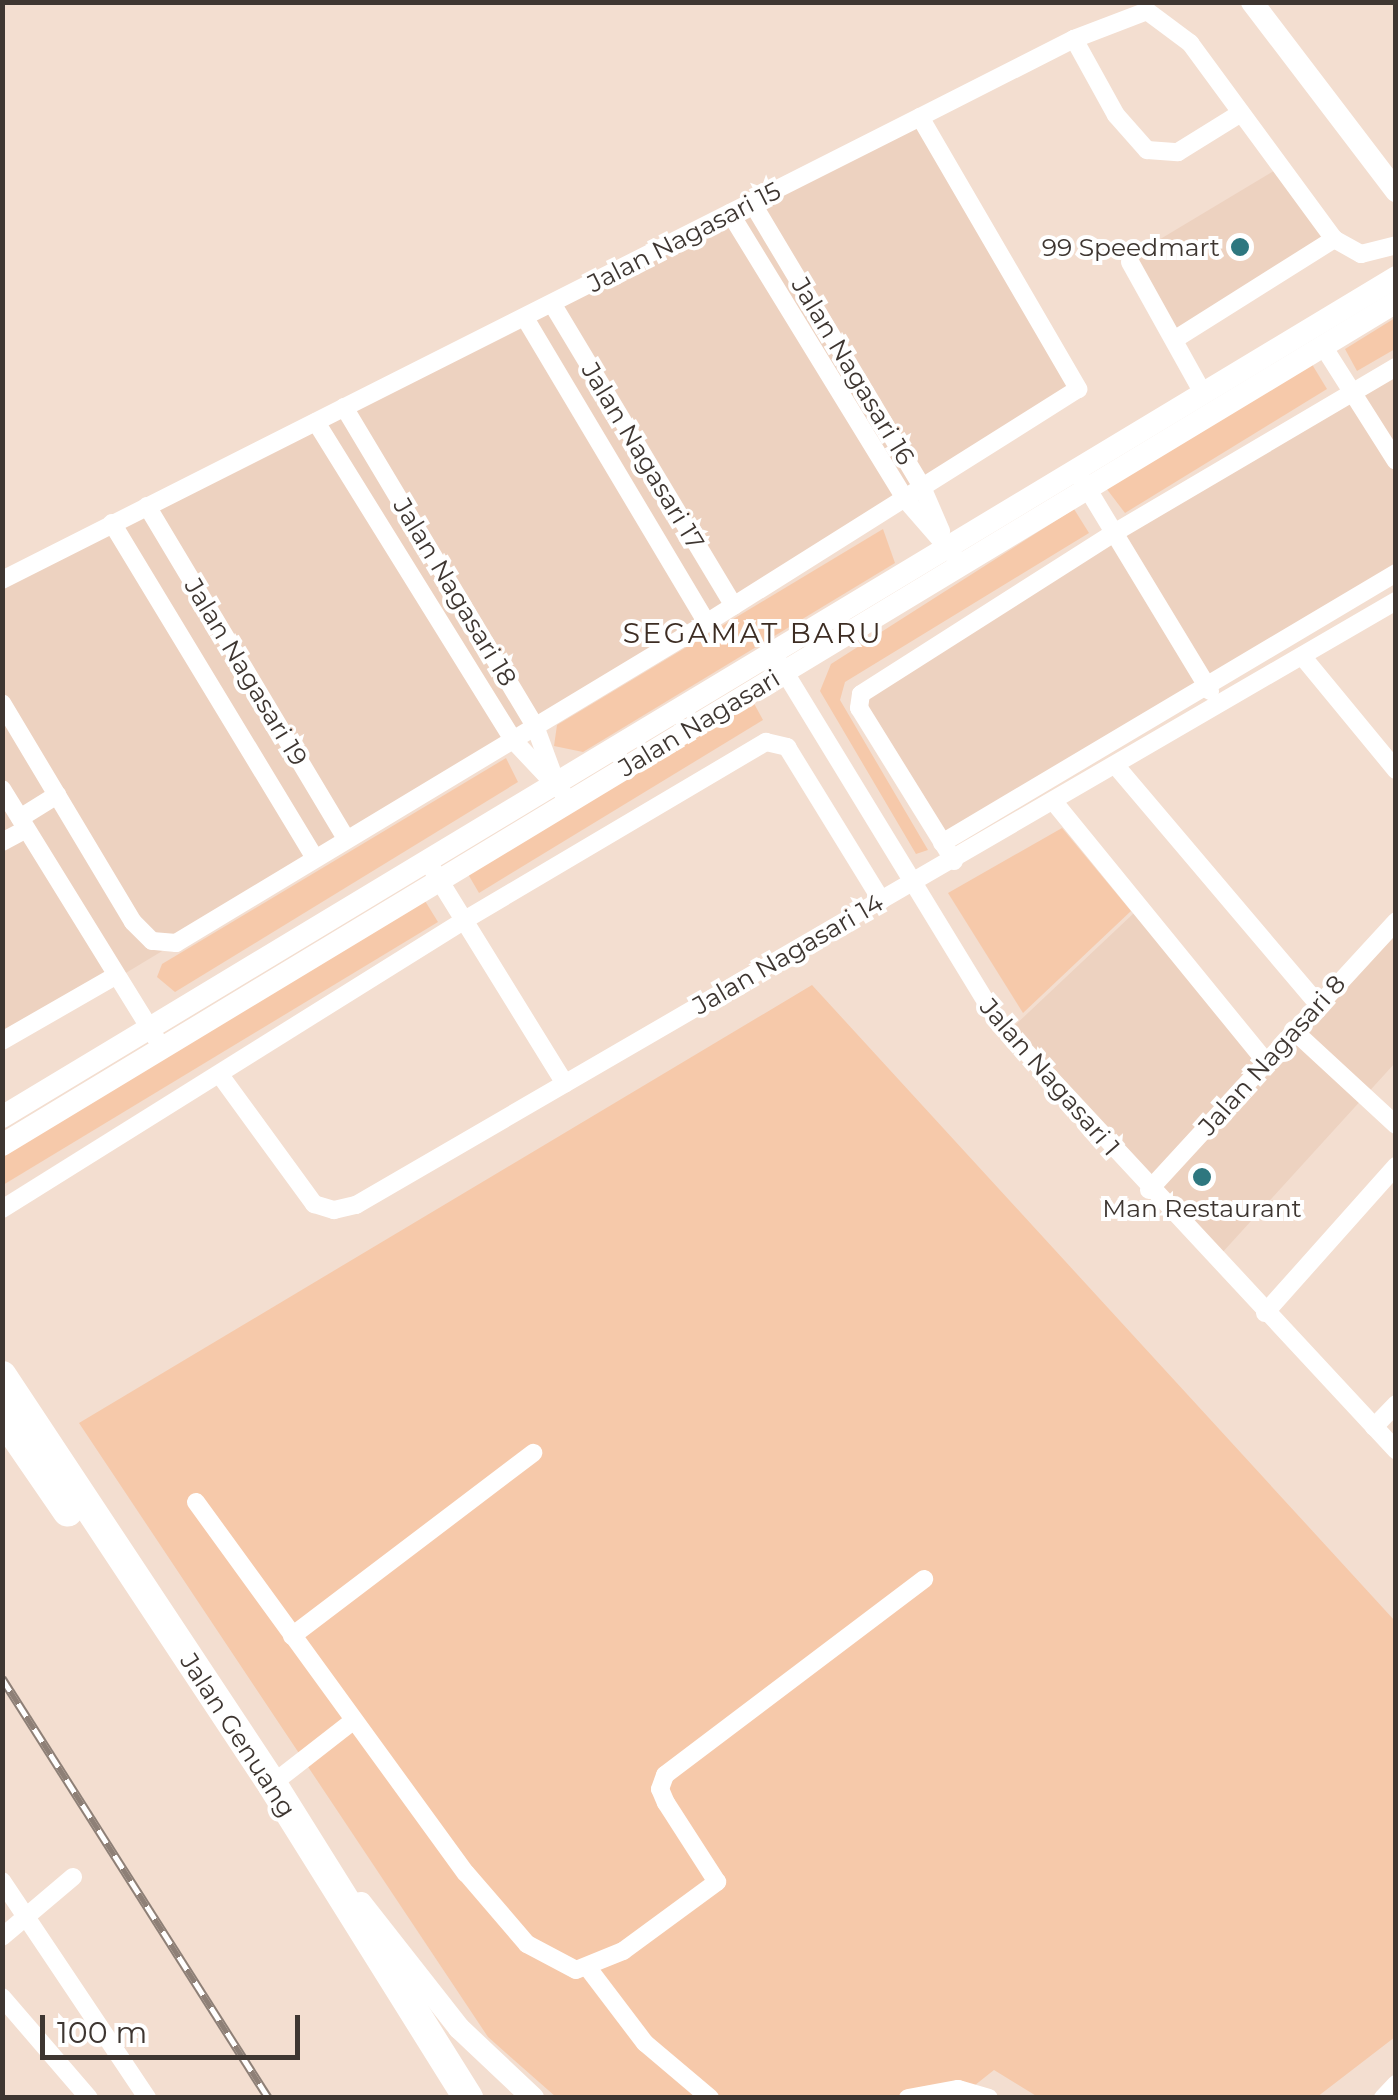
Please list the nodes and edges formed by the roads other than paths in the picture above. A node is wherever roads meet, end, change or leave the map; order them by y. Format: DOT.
graph roads {
  1 [pos="1252,2"];
  2 [pos="1074,39"];
  3 [pos="1242,113"];
  4 [pos="920,117"];
  5 [pos="1396,191"];
  6 [pos="752,201"];
  7 [pos="730,213"];
  8 [pos="1334,239"];
  9 [pos="1396,245"];
  10 [pos="1130,262"];
  11 [pos="1396,277"];
  12 [pos="1396,302"];
  13 [pos="553,304"];
  14 [pos="525,318"];
  15 [pos="1177,338"];
  16 [pos="1323,346"];
  17 [pos="1396,368"];
  18 [pos="1203,393"];
  19 [pos="1351,394"];
  20 [pos="344,407"];
  21 [pos="316,422"];
  22 [pos="1396,462"];
  23 [pos="1081,478"];
  24 [pos="922,488"];
  25 [pos="905,498"];
  26 [pos="147,506"];
  27 [pos="112,523"];
  28 [pos="1114,534"];
  29 [pos="952,554"];
  30 [pos="1396,572"];
  31 [pos="2,580"];
  32 [pos="1396,601"];
  33 [pos="734,606"];
  34 [pos="707,623"];
  35 [pos="1302,656"];
  36 [pos="778,661"];
  37 [pos="1206,685"];
  38 [pos="2,702"];
  39 [pos="1219,705"];
  40 [pos="535,726"];
  41 [pos="512,740"];
  42 [pos="1116,766"];
  43 [pos="1396,770"];
  44 [pos="2,789"];
  45 [pos="562,792"];
  46 [pos="58,794"];
  47 [pos="1054,802"];
  48 [pos="23,823"];
  49 [pos="346,838"];
  50 [pos="2,842"];
  51 [pos="942,843"];
  52 [pos="314,857"];
  53 [pos="954,861"];
  54 [pos="432,867"];
  55 [pos="909,884"];
  56 [pos="881,900"];
  57 [pos="463,921"];
  58 [pos="1396,921"];
  59 [pos="115,976"];
  60 [pos="1318,1004"];
  61 [pos="1293,1030"];
  62 [pos="155,1037"];
  63 [pos="2,1040"];
  64 [pos="1265,1061"];
  65 [pos="220,1075"];
  66 [pos="565,1084"];
  67 [pos="2,1117"];
  68 [pos="1396,1125"];
  69 [pos="2,1145"];
  70 [pos="1396,1166"];
  71 [pos="1149,1190"];
  72 [pos="2,1210"];
  73 [pos="1266,1313"];
  74 [pos="2,1376"];
  75 [pos="1396,1404"];
  76 [pos="2,1416"];
  77 [pos="1374,1428"];
  78 [pos="2,1430"];
  79 [pos="1396,1450"];
  80 [pos="533,1453"];
  81 [pos="49,1484"];
  82 [pos="196,1502"];
  83 [pos="924,1578"];
  84 [pos="292,1636"];
  85 [pos="353,1722"];
  86 [pos="272,1784"];
  87 [pos="73,1878"];
  88 [pos="2,1881"];
  89 [pos="26,1917"];
  90 [pos="2,1937"];
  91 [pos="588,1968"];
  92 [pos="2,1997"];
  93 [pos="1396,2084"];
  94 [pos="89,2098"];
  95 [pos="148,2098"];
  96 [pos="448,2098"];
  97 [pos="468,2098"];
  98 [pos="533,2098"];
  99 [pos="710,2098"];
  100 [pos="908,2098"];
  101 [pos="989,2098"];
  102 [pos="1382,2098"];
  1 -- 5 [label="street"];
  2 -- 3 [label="street, Jalan Nagasari 15"];
  2 -- 3 [label="street"];
  2 -- 4 [label="street, Jalan Nagasari 15"];
  3 -- 8 [label="street, Jalan Nagasari 15"];
  4 -- 6 [label="street, Jalan Nagasari 15"];
  4 -- 24 [label="street"];
  6 -- 7 [label="street, Jalan Nagasari 15"];
  6 -- 24 [label="street, Jalan Nagasari 16"];
  7 -- 13 [label="street, Jalan Nagasari 15"];
  7 -- 25 [label="street"];
  8 -- 9 [label="street"];
  8 -- 15 [label="street"];
  10 -- 15 [label="street"];
  11 -- 18 [label="street, Jalan Nagasari"];
  12 -- 16 [label="street, Jalan Nagasari"];
  13 -- 14 [label="street, Jalan Nagasari 15"];
  13 -- 33 [label="street, Jalan Nagasari 17"];
  14 -- 20 [label="street, Jalan Nagasari 15"];
  14 -- 34 [label="street"];
  15 -- 18 [label="street"];
  16 -- 19 [label="street"];
  16 -- 23 [label="street, Jalan Nagasari"];
  17 -- 19 [label="street"];
  18 -- 23 [label="street, Jalan Nagasari"];
  19 -- 22 [label="street"];
  19 -- 28 [label="street"];
  20 -- 21 [label="street, Jalan Nagasari 15"];
  20 -- 40 [label="street, Jalan Nagasari 18"];
  21 -- 26 [label="street, Jalan Nagasari 15"];
  21 -- 41 [label="street"];
  23 -- 28 [label="street"];
  23 -- 29 [label="street, Jalan Nagasari"];
  24 -- 25 [label="street"];
  24 -- 29 [label="street, Jalan Nagasari 16"];
  25 -- 29 [label="street"];
  25 -- 33 [label="street"];
  26 -- 27 [label="street, Jalan Nagasari 15"];
  26 -- 49 [label="street, Jalan Nagasari 19"];
  27 -- 31 [label="street, Jalan Nagasari 15"];
  27 -- 52 [label="street"];
  28 -- 37 [label="street"];
  28 -- 51 [label="street"];
  29 -- 36 [label="street, Jalan Nagasari"];
  30 -- 37 [label="street"];
  32 -- 35 [label="street, Jalan Nagasari 14"];
  33 -- 34 [label="street"];
  34 -- 40 [label="street"];
  35 -- 39 [label="street, Jalan Nagasari 14"];
  35 -- 43 [label="street"];
  36 -- 45 [label="street, Jalan Nagasari"];
  36 -- 55 [label="street, Jalan Nagasari 1"];
  37 -- 39 [label="street"];
  37 -- 51 [label="street"];
  38 -- 46 [label="street"];
  39 -- 42 [label="street, Jalan Nagasari 14"];
  40 -- 41 [label="street"];
  40 -- 45 [label="street, Jalan Nagasari 18"];
  41 -- 45 [label="street"];
  41 -- 49 [label="street"];
  42 -- 47 [label="street, Jalan Nagasari 14"];
  42 -- 60 [label="street"];
  44 -- 48 [label="street"];
  45 -- 54 [label="street, Jalan Nagasari"];
  46 -- 48 [label="street"];
  46 -- 52 [label="street"];
  47 -- 53 [label="street, Jalan Nagasari 14"];
  47 -- 64 [label="street"];
  48 -- 50 [label="street"];
  48 -- 59 [label="street"];
  49 -- 52 [label="street"];
  51 -- 53 [label="street"];
  53 -- 55 [label="street, Jalan Nagasari 14"];
  54 -- 57 [label="street"];
  54 -- 62 [label="street, Jalan Nagasari"];
  55 -- 56 [label="street, Jalan Nagasari 14"];
  55 -- 71 [label="street, Jalan Nagasari 1"];
  56 -- 57 [label="street, Jalan Nagasari"];
  56 -- 66 [label="street, Jalan Nagasari 14"];
  57 -- 65 [label="street, Jalan Nagasari"];
  57 -- 66 [label="street"];
  58 -- 60 [label="street, Jalan Nagasari 8"];
  59 -- 62 [label="street"];
  59 -- 63 [label="street"];
  60 -- 61 [label="street, Jalan Nagasari 8"];
  61 -- 64 [label="street, Jalan Nagasari 8"];
  61 -- 68 [label="street"];
  62 -- 67 [label="street, Jalan Nagasari"];
  62 -- 69 [label="street, Jalan Nagasari"];
  64 -- 71 [label="street, Jalan Nagasari 8"];
  65 -- 66 [label="street, Jalan Nagasari 14"];
  65 -- 72 [label="street, Jalan Nagasari"];
  70 -- 73 [label="street"];
  71 -- 73 [label="street, Jalan Nagasari 1"];
  73 -- 77 [label="street, Jalan Nagasari 1"];
  74 -- 86 [label="highway, Jalan Genuang"];
  75 -- 77 [label="street"];
  76 -- 81 [label="highway, Jalan Genuang"];
  77 -- 79 [label="street, Jalan Nagasari 1"];
  78 -- 81 [label="highway"];
  80 -- 84 [label="street"];
  81 -- 96 [label="highway, Jalan Genuang"];
  82 -- 84 [label="street"];
  83 -- 91 [label="street"];
  84 -- 85 [label="street"];
  85 -- 86 [label="street"];
  85 -- 91 [label="street"];
  86 -- 97 [label="highway, Jalan Genuang"];
  86 -- 98 [label="street"];
  87 -- 89 [label="street"];
  88 -- 89 [label="street"];
  89 -- 90 [label="street"];
  89 -- 95 [label="street"];
  91 -- 99 [label="street"];
  92 -- 94 [label="street"];
  93 -- 102 [label="street"];
  100 -- 101 [label="street"];
}
